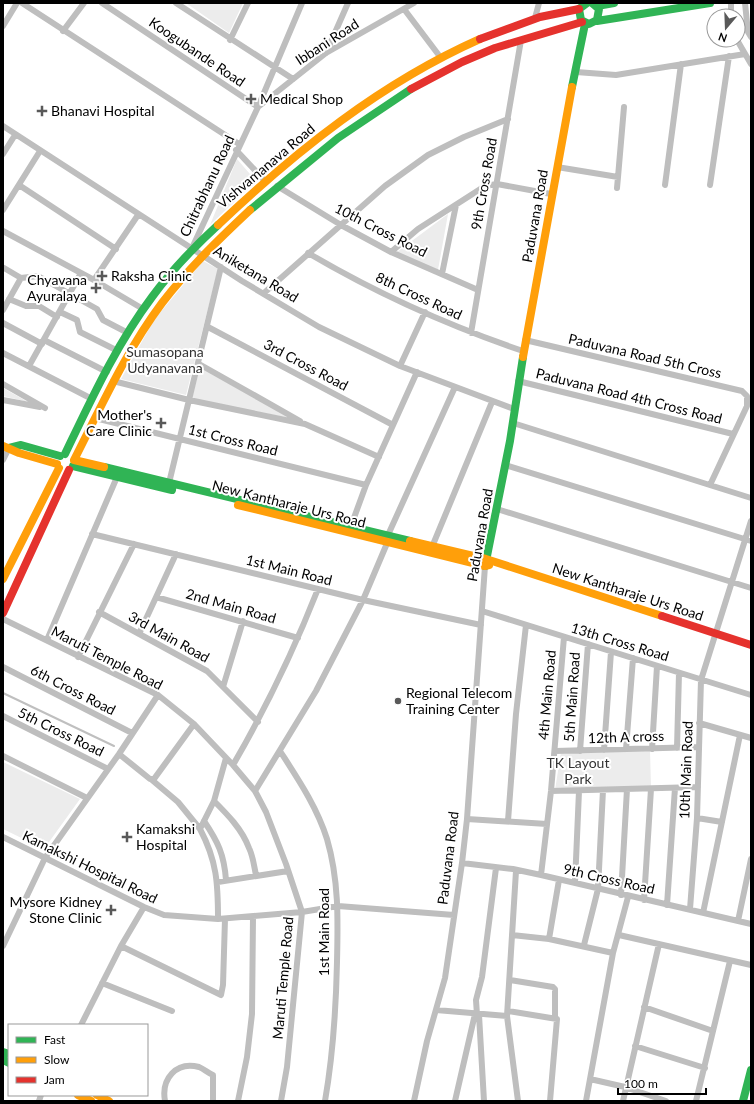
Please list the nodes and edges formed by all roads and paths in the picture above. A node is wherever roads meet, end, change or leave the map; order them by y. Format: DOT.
graph roads {
  1 [pos="17,3"];
  2 [pos="22,3"];
  3 [pos="84,3"];
  4 [pos="102,3"];
  5 [pos="248,3"];
  6 [pos="302,3"];
  7 [pos="348,3"];
  8 [pos="414,3"];
  9 [pos="539,3"];
  10 [pos="614,3"];
  11 [pos="710,3"];
  12 [pos="745,3"];
  13 [pos="178,4"];
  14 [pos="593,4"];
  15 [pos="404,9"];
  16 [pos="579,9"];
  17 [pos="536,18"];
  18 [pos="597,21"];
  19 [pos="584,23"];
  20 [pos="3,26"];
  21 [pos="63,31"];
  22 [pos="751,37"];
  23 [pos="230,40"];
  24 [pos="521,40"];
  25 [pos="742,48"];
  26 [pos="326,53"];
  27 [pos="745,54"];
  28 [pos="729,56"];
  29 [pos="441,58"];
  30 [pos="681,64"];
  31 [pos="751,64"];
  32 [pos="275,68"];
  33 [pos="576,72"];
  34 [pos="293,79"];
  35 [pos="258,107"];
  36 [pos="624,107"];
  37 [pos="508,119"];
  38 [pos="3,126"];
  39 [pos="15,134"];
  40 [pos="238,147"];
  41 [pos="40,151"];
  42 [pos="3,154"];
  43 [pos="557,167"];
  44 [pos="618,177"];
  45 [pos="265,182"];
  46 [pos="497,184"];
  47 [pos="19,185"];
  48 [pos="665,185"];
  49 [pos="710,185"];
  50 [pos="278,186"];
  51 [pos="617,188"];
  52 [pos="551,194"];
  53 [pos="456,205"];
  54 [pos="3,210"];
  55 [pos="138,215"];
  56 [pos="341,225"];
  57 [pos="3,231"];
  58 [pos="116,248"];
  59 [pos="192,248"];
  60 [pos="391,252"];
  61 [pos="308,253"];
  62 [pos="202,256"];
  63 [pos="221,267"];
  64 [pos="3,268"];
  65 [pos="81,273"];
  66 [pos="442,274"];
  67 [pos="21,278"];
  68 [pos="94,280"];
  69 [pos="478,290"];
  70 [pos="264,293"];
  71 [pos="69,294"];
  72 [pos="9,299"];
  73 [pos="143,309"];
  74 [pos="3,310"];
  75 [pos="425,312"];
  76 [pos="59,314"];
  77 [pos="3,323"];
  78 [pos="208,327"];
  79 [pos="128,333"];
  80 [pos="471,333"];
  81 [pos="525,340"];
  82 [pos="43,342"];
  83 [pos="118,351"];
  84 [pos="523,351"];
  85 [pos="3,353"];
  86 [pos="199,364"];
  87 [pos="29,366"];
  88 [pos="400,366"];
  89 [pos="107,372"];
  90 [pos="417,372"];
  91 [pos="113,381"];
  92 [pos="518,381"];
  93 [pos="3,384"];
  94 [pos="455,387"];
  95 [pos="92,399"];
  96 [pos="3,400"];
  97 [pos="189,400"];
  98 [pos="492,402"];
  99 [pos="514,409"];
  100 [pos="95,418"];
  101 [pos="513,423"];
  102 [pos="305,424"];
  103 [pos="393,425"];
  104 [pos="733,434"];
  105 [pos="179,439"];
  106 [pos="6,447"];
  107 [pos="379,457"];
  108 [pos="3,460"];
  109 [pos="60,460"];
  110 [pos="72,466"];
  111 [pos="504,466"];
  112 [pos="117,477"];
  113 [pos="170,483"];
  114 [pos="366,485"];
  115 [pos="710,485"];
  116 [pos="751,498"];
  117 [pos="497,509"];
  118 [pos="751,521"];
  119 [pos="351,526"];
  120 [pos="92,534"];
  121 [pos="388,538"];
  122 [pos="748,540"];
  123 [pos="134,544"];
  124 [pos="432,547"];
  125 [pos="176,554"];
  126 [pos="485,563"];
  127 [pos="3,579"];
  128 [pos="733,582"];
  129 [pos="751,588"];
  130 [pos="318,589"];
  131 [pos="156,597"];
  132 [pos="363,600"];
  133 [pos="482,611"];
  134 [pos="99,612"];
  135 [pos="3,613"];
  136 [pos="3,619"];
  137 [pos="243,621"];
  138 [pos="481,625"];
  139 [pos="526,625"];
  140 [pos="139,634"];
  141 [pos="715,634"];
  142 [pos="564,637"];
  143 [pos="298,638"];
  144 [pos="47,640"];
  145 [pos="588,644"];
  146 [pos="751,645"];
  147 [pos="611,652"];
  148 [pos="78,657"];
  149 [pos="633,658"];
  150 [pos="657,666"];
  151 [pos="3,668"];
  152 [pos="679,673"];
  153 [pos="701,680"];
  154 [pos="223,687"];
  155 [pos="158,695"];
  156 [pos="751,695"];
  157 [pos="3,716"];
  158 [pos="258,722"];
  159 [pos="700,723"];
  160 [pos="194,724"];
  161 [pos="132,733"];
  162 [pos="740,735"];
  163 [pos="751,738"];
  164 [pos="699,747"];
  165 [pos="677,748"];
  166 [pos="626,749"];
  167 [pos="652,749"];
  168 [pos="604,750"];
  169 [pos="280,751"];
  170 [pos="580,751"];
  171 [pos="554,752"];
  172 [pos="119,754"];
  173 [pos="3,756"];
  174 [pos="226,758"];
  175 [pos="233,764"];
  176 [pos="108,769"];
  177 [pos="152,780"];
  178 [pos="698,787"];
  179 [pos="675,788"];
  180 [pos="651,789"];
  181 [pos="603,790"];
  182 [pos="627,790"];
  183 [pos="255,791"];
  184 [pos="551,791"];
  185 [pos="579,791"];
  186 [pos="87,798"];
  187 [pos="214,801"];
  188 [pos="697,818"];
  189 [pos="466,819"];
  190 [pos="204,821"];
  191 [pos="508,821"];
  192 [pos="722,822"];
  193 [pos="547,824"];
  194 [pos="200,829"];
  195 [pos="3,837"];
  196 [pos="45,858"];
  197 [pos="751,860"];
  198 [pos="462,864"];
  199 [pos="496,868"];
  200 [pos="288,871"];
  201 [pos="516,871"];
  202 [pos="256,875"];
  203 [pos="541,875"];
  204 [pos="226,880"];
  205 [pos="559,880"];
  206 [pos="218,882"];
  207 [pos="575,883"];
  208 [pos="598,889"];
  209 [pos="621,895"];
  210 [pos="628,897"];
  211 [pos="644,900"];
  212 [pos="667,904"];
  213 [pos="338,906"];
  214 [pos="144,908"];
  215 [pos="690,909"];
  216 [pos="302,912"];
  217 [pos="703,913"];
  218 [pos="454,915"];
  219 [pos="253,917"];
  220 [pos="221,919"];
  221 [pos="738,921"];
  222 [pos="751,924"];
  223 [pos="512,934"];
  224 [pos="619,935"];
  225 [pos="5,937"];
  226 [pos="549,939"];
  227 [pos="659,944"];
  228 [pos="584,945"];
  229 [pos="3,946"];
  230 [pos="121,946"];
  231 [pos="613,953"];
  232 [pos="730,961"];
  233 [pos="751,966"];
  234 [pos="510,980"];
  235 [pos="102,983"];
  236 [pos="644,1007"];
  237 [pos="436,1010"];
  238 [pos="172,1011"];
  239 [pos="508,1013"];
  240 [pos="477,1015"];
  241 [pos="555,1018"];
  242 [pos="82,1024"];
  243 [pos="713,1031"];
  244 [pos="635,1046"];
  245 [pos="705,1068"];
  246 [pos="751,1070"];
  247 [pos="590,1079"];
  248 [pos="626,1087"];
  249 [pos="80,1096"];
  250 [pos="98,1096"];
  251 [pos="91,1101"];
  252 [pos="109,1101"];
  253 [pos="165,1101"];
  254 [pos="213,1101"];
  255 [pos="238,1101"];
  256 [pos="282,1101"];
  257 [pos="325,1101"];
  258 [pos="414,1101"];
  259 [pos="455,1101"];
  260 [pos="484,1101"];
  261 [pos="520,1101"];
  262 [pos="550,1101"];
  263 [pos="586,1101"];
  264 [pos="623,1101"];
  265 [pos="666,1101"];
  266 [pos="696,1101"];
  267 [pos="743,1101"];
  1 -- 20 [label="street"];
  2 -- 21 [label="street"];
  3 -- 21 [label="street"];
  4 -- 35 [label="street, Koogubande Road"];
  5 -- 23 [label="street"];
  6 -- 32 [label="street, Chitrabhanu Road"];
  7 -- 26 [label="street"];
  8 -- 15 [label="street, Ibbani Road"];
  9 -- 17 [label="street"];
  10 -- 14 [label="main road"];
  11 -- 18 [label="main road"];
  12 -- 22 [label="street"];
  13 -- 23 [label="street"];
  14 -- 16 [label="main road"];
  14 -- 18 [label="main road"];
  15 -- 26 [label="street, Ibbani Road"];
  15 -- 29 [label="street"];
  16 -- 17 [label="main road, Vishvamanava Road"];
  16 -- 19 [label="main road"];
  17 -- 29 [label="main road, Vishvamanava Road"];
  18 -- 19 [label="main road"];
  19 -- 24 [label="main road, Vishvamanava Road"];
  19 -- 33 [label="main road, Paduvana Road"];
  21 -- 40 [label="street"];
  23 -- 32 [label="street"];
  24 -- 37 [label="street, 9th Cross Road"];
  24 -- 50 [label="main road, Vishvamanava Road"];
  25 -- 27 [label="street"];
  26 -- 34 [label="street, Ibbani Road"];
  27 -- 28 [label="street"];
  27 -- 31 [label="street"];
  28 -- 30 [label="street"];
  28 -- 49 [label="street"];
  29 -- 45 [label="main road, Vishvamanava Road"];
  30 -- 33 [label="street"];
  30 -- 48 [label="street"];
  32 -- 34 [label="street"];
  32 -- 35 [label="street, Chitrabhanu Road"];
  33 -- 43 [label="main road, Paduvana Road"];
  34 -- 35 [label="street, Ibbani Road"];
  35 -- 40 [label="street, Chitrabhanu Road"];
  36 -- 44 [label="street"];
  37 -- 46 [label="street, 9th Cross Road"];
  37 -- 56 [label="street"];
  38 -- 39 [label="street, Aniketana Road"];
  39 -- 41 [label="street, Aniketana Road"];
  39 -- 42 [label="street"];
  40 -- 45 [label="street"];
  40 -- 59 [label="street, Chitrabhanu Road"];
  41 -- 47 [label="street"];
  41 -- 55 [label="street, Aniketana Road"];
  43 -- 44 [label="street"];
  43 -- 52 [label="main road, Paduvana Road"];
  44 -- 51 [label="street"];
  45 -- 59 [label="main road, Vishvamanava Road"];
  46 -- 52 [label="street"];
  46 -- 53 [label="street"];
  46 -- 69 [label="street, 9th Cross Road"];
  47 -- 54 [label="street"];
  47 -- 58 [label="street"];
  50 -- 56 [label="street, 10th Cross Road"];
  50 -- 62 [label="main road, Vishvamanava Road"];
  52 -- 81 [label="main road, Paduvana Road"];
  53 -- 60 [label="street"];
  53 -- 66 [label="street"];
  55 -- 58 [label="street"];
  55 -- 59 [label="street, Aniketana Road"];
  56 -- 60 [label="street, 10th Cross Road"];
  56 -- 61 [label="street"];
  57 -- 65 [label="street"];
  58 -- 68 [label="street"];
  59 -- 62 [label="street, Aniketana Road"];
  59 -- 73 [label="main road, Vishvamanava Road"];
  60 -- 66 [label="street, 10th Cross Road"];
  61 -- 70 [label="street"];
  61 -- 75 [label="street, 8th Cross Road"];
  62 -- 63 [label="street, Aniketana Road"];
  62 -- 91 [label="main road, Vishvamanava Road"];
  63 -- 70 [label="street, Aniketana Road"];
  63 -- 78 [label="street"];
  64 -- 67 [label="street"];
  65 -- 68 [label="street"];
  65 -- 71 [label="street"];
  66 -- 69 [label="street, 10th Cross Road"];
  67 -- 71 [label="street"];
  67 -- 72 [label="street"];
  68 -- 73 [label="street"];
  69 -- 80 [label="street, 9th Cross Road"];
  70 -- 88 [label="street, Aniketana Road"];
  71 -- 76 [label="street"];
  71 -- 79 [label="street"];
  72 -- 74 [label="street"];
  72 -- 76 [label="street"];
  73 -- 79 [label="main road, Vishvamanava Road"];
  75 -- 80 [label="street, 8th Cross Road"];
  75 -- 88 [label="street"];
  76 -- 82 [label="street"];
  76 -- 83 [label="street"];
  77 -- 82 [label="street"];
  78 -- 86 [label="street"];
  78 -- 103 [label="street, 3rd Cross Road"];
  79 -- 83 [label="main road, Vishvamanava Road"];
  80 -- 84 [label="street, 8th Cross Road"];
  81 -- 84 [label="main road, Paduvana Road"];
  81 -- 104 [label="street, Paduvana Road 5th Cross"];
  82 -- 87 [label="street"];
  82 -- 89 [label="street"];
  83 -- 89 [label="main road, Vishvamanava Road"];
  84 -- 92 [label="main road, Paduvana Road"];
  85 -- 87 [label="street"];
  86 -- 97 [label="street"];
  86 -- 102 [label="street"];
  87 -- 95 [label="street"];
  88 -- 90 [label="street, Aniketana Road"];
  89 -- 95 [label="main road, Vishvamanava Road"];
  90 -- 94 [label="street, Aniketana Road"];
  90 -- 103 [label="street"];
  91 -- 97 [label="street, 1st Cross Road"];
  91 -- 100 [label="main road, Vishvamanava Road"];
  92 -- 99 [label="main road, Paduvana Road"];
  92 -- 104 [label="street, Paduvana Road 4th Cross Road"];
  93 -- 96 [label="street"];
  94 -- 98 [label="street, Aniketana Road"];
  94 -- 121 [label="street"];
  95 -- 109 [label="main road, Vishvamanava Road"];
  97 -- 102 [label="street, 1st Cross Road"];
  97 -- 105 [label="street"];
  98 -- 99 [label="street, Aniketana Road"];
  98 -- 124 [label="street"];
  99 -- 101 [label="main road, Paduvana Road"];
  100 -- 105 [label="street, 1st Cross Road"];
  100 -- 110 [label="main road, Vishvamanava Road"];
  101 -- 111 [label="main road, Paduvana Road"];
  101 -- 115 [label="street"];
  102 -- 107 [label="street, 1st Cross Road"];
  103 -- 107 [label="street"];
  104 -- 115 [label="street"];
  105 -- 113 [label="street"];
  105 -- 114 [label="street, 1st Cross Road"];
  106 -- 108 [label="street"];
  106 -- 109 [label="main road"];
  107 -- 114 [label="street"];
  109 -- 110 [label="main road"];
  109 -- 110 [label="main road"];
  109 -- 127 [label="main road, Vishvamanava Road"];
  110 -- 112 [label="main road, New Kantharaje Urs Road"];
  110 -- 113 [label="main road, New Kantharaje Urs Road"];
  110 -- 135 [label="main road, Vishvamanava Road"];
  111 -- 117 [label="main road, Paduvana Road"];
  111 -- 122 [label="street"];
  112 -- 120 [label="street"];
  112 -- 121 [label="main road, New Kantharaje Urs Road"];
  113 -- 119 [label="main road, New Kantharaje Urs Road"];
  114 -- 119 [label="street"];
  115 -- 116 [label="street"];
  117 -- 126 [label="main road, Paduvana Road"];
  117 -- 128 [label="street"];
  118 -- 122 [label="street, 10th Main Road"];
  119 -- 121 [label="main road, New Kantharaje Urs Road"];
  120 -- 123 [label="street, 1st Main Road"];
  120 -- 144 [label="street"];
  121 -- 124 [label="main road, New Kantharaje Urs Road"];
  121 -- 126 [label="main road, New Kantharaje Urs Road"];
  121 -- 132 [label="street"];
  122 -- 128 [label="street, 10th Main Road"];
  123 -- 125 [label="street, 1st Main Road"];
  123 -- 134 [label="street"];
  124 -- 126 [label="main road, New Kantharaje Urs Road"];
  125 -- 130 [label="street, 1st Main Road"];
  125 -- 131 [label="street"];
  126 -- 133 [label="street, Paduvana Road"];
  126 -- 141 [label="main road, New Kantharaje Urs Road"];
  128 -- 129 [label="street"];
  128 -- 141 [label="street, 10th Main Road"];
  130 -- 132 [label="street, 1st Main Road"];
  130 -- 143 [label="street"];
  131 -- 137 [label="street, 2nd Main Road"];
  131 -- 140 [label="street"];
  132 -- 138 [label="street, 1st Main Road"];
  132 -- 169 [label="street"];
  133 -- 138 [label="street, Paduvana Road"];
  133 -- 139 [label="street, 13th Cross Road"];
  134 -- 140 [label="street, 3rd Main Road"];
  134 -- 148 [label="street"];
  136 -- 144 [label="street, Maruti Temple Road"];
  137 -- 143 [label="street, 2nd Main Road"];
  137 -- 154 [label="street"];
  138 -- 189 [label="street, Paduvana Road"];
  139 -- 142 [label="street, 13th Cross Road"];
  139 -- 191 [label="street"];
  140 -- 154 [label="street, 3rd Main Road"];
  141 -- 146 [label="main road, New Kantharaje Urs Road"];
  141 -- 153 [label="street, 10th Main Road"];
  142 -- 145 [label="street, 13th Cross Road"];
  142 -- 171 [label="street, 4th Main Road"];
  143 -- 158 [label="street"];
  144 -- 148 [label="street, Maruti Temple Road"];
  145 -- 147 [label="street, 13th Cross Road"];
  145 -- 170 [label="street, 5th Main Road"];
  147 -- 149 [label="street, 13th Cross Road"];
  147 -- 168 [label="street"];
  148 -- 155 [label="street, Maruti Temple Road"];
  149 -- 150 [label="street, 13th Cross Road"];
  149 -- 166 [label="street"];
  150 -- 152 [label="street, 13th Cross Road"];
  150 -- 167 [label="street"];
  151 -- 161 [label="street, 6th Cross Road"];
  152 -- 153 [label="street, 13th Cross Road"];
  152 -- 165 [label="street"];
  153 -- 156 [label="street, 13th Cross Road"];
  153 -- 159 [label="street, 10th Main Road"];
  154 -- 158 [label="street, 3rd Main Road"];
  155 -- 160 [label="street, Maruti Temple Road"];
  155 -- 161 [label="street"];
  157 -- 176 [label="street, 5th Cross Road"];
  158 -- 175 [label="street"];
  159 -- 162 [label="street"];
  159 -- 164 [label="street, 10th Main Road"];
  160 -- 174 [label="street, Maruti Temple Road"];
  160 -- 177 [label="street"];
  161 -- 172 [label="street"];
  162 -- 163 [label="street"];
  162 -- 192 [label="street"];
  164 -- 165 [label="street, 12th A cross"];
  164 -- 178 [label="street, 10th Main Road"];
  165 -- 167 [label="street, 12th A cross"];
  166 -- 167 [label="street, 12th A cross"];
  166 -- 168 [label="street, 12th A cross"];
  168 -- 170 [label="street, 12th A cross"];
  169 -- 183 [label="street"];
  169 -- 213 [label="street, 1st Main Road"];
  170 -- 171 [label="street, 12th A cross"];
  171 -- 184 [label="street, 4th Main Road"];
  172 -- 176 [label="street"];
  172 -- 177 [label="street"];
  173 -- 186 [label="street"];
  174 -- 175 [label="street, Maruti Temple Road"];
  174 -- 187 [label="street"];
  175 -- 183 [label="street, Maruti Temple Road"];
  176 -- 186 [label="street"];
  177 -- 194 [label="street"];
  178 -- 179 [label="street"];
  178 -- 188 [label="street, 10th Main Road"];
  179 -- 180 [label="street"];
  179 -- 212 [label="street"];
  180 -- 182 [label="street"];
  180 -- 211 [label="street"];
  181 -- 182 [label="street"];
  181 -- 185 [label="street"];
  181 -- 208 [label="street"];
  182 -- 209 [label="street"];
  183 -- 200 [label="street, Maruti Temple Road"];
  184 -- 185 [label="street"];
  184 -- 193 [label="street, 4th Main Road"];
  185 -- 207 [label="street"];
  186 -- 196 [label="street"];
  187 -- 190 [label="street"];
  187 -- 202 [label="street"];
  188 -- 192 [label="street"];
  188 -- 215 [label="street, 10th Main Road"];
  189 -- 191 [label="street"];
  189 -- 198 [label="street, Paduvana Road"];
  190 -- 194 [label="street"];
  190 -- 204 [label="street"];
  191 -- 193 [label="street"];
  192 -- 217 [label="street"];
  193 -- 203 [label="street, 4th Main Road"];
  194 -- 206 [label="street"];
  195 -- 196 [label="street, Kamakshi Hospital Road"];
  196 -- 214 [label="street, Kamakshi Hospital Road"];
  196 -- 225 [label="street"];
  197 -- 221 [label="street"];
  198 -- 199 [label="street, 9th Cross Road"];
  198 -- 218 [label="street, Paduvana Road"];
  199 -- 201 [label="street, 9th Cross Road"];
  199 -- 240 [label="street"];
  200 -- 202 [label="street"];
  200 -- 216 [label="street, Maruti Temple Road"];
  201 -- 203 [label="street, 9th Cross Road"];
  201 -- 223 [label="street"];
  202 -- 204 [label="street"];
  203 -- 205 [label="street, 9th Cross Road"];
  204 -- 206 [label="street"];
  205 -- 207 [label="street, 9th Cross Road"];
  205 -- 226 [label="street"];
  206 -- 220 [label="street"];
  207 -- 208 [label="street, 9th Cross Road"];
  208 -- 209 [label="street, 9th Cross Road"];
  208 -- 228 [label="street"];
  209 -- 210 [label="street, 9th Cross Road"];
  210 -- 211 [label="street, 9th Cross Road"];
  210 -- 224 [label="street"];
  211 -- 212 [label="street, 9th Cross Road"];
  212 -- 215 [label="street, 9th Cross Road"];
  213 -- 216 [label="street, Kamakshi Hospital Road"];
  213 -- 218 [label="street, Kamakshi Hospital Road"];
  213 -- 257 [label="street, 1st Main Road"];
  214 -- 220 [label="street, Kamakshi Hospital Road"];
  214 -- 230 [label="street"];
  215 -- 217 [label="street, 9th Cross Road"];
  216 -- 219 [label="street, Kamakshi Hospital Road"];
  216 -- 256 [label="street, Maruti Temple Road"];
  217 -- 221 [label="street, 9th Cross Road"];
  218 -- 237 [label="street, Paduvana Road"];
  219 -- 220 [label="street, Kamakshi Hospital Road"];
  219 -- 255 [label="street"];
  220 -- 230 [label="street"];
  221 -- 222 [label="street, 9th Cross Road"];
  223 -- 226 [label="street"];
  223 -- 234 [label="street"];
  224 -- 227 [label="street"];
  224 -- 231 [label="street"];
  225 -- 229 [label="street"];
  226 -- 228 [label="street"];
  227 -- 232 [label="street"];
  227 -- 236 [label="street"];
  228 -- 231 [label="street"];
  230 -- 235 [label="street"];
  231 -- 247 [label="street"];
  232 -- 233 [label="street"];
  232 -- 243 [label="street"];
  234 -- 239 [label="street"];
  234 -- 241 [label="street"];
  235 -- 238 [label="street"];
  235 -- 242 [label="street"];
  236 -- 243 [label="street"];
  236 -- 244 [label="street"];
  237 -- 240 [label="street"];
  237 -- 258 [label="street, Paduvana Road"];
  239 -- 240 [label="street"];
  239 -- 241 [label="street"];
  239 -- 261 [label="street"];
  240 -- 259 [label="street"];
  240 -- 260 [label="street"];
  241 -- 262 [label="street"];
  243 -- 245 [label="street"];
  244 -- 245 [label="street"];
  244 -- 248 [label="street"];
  245 -- 266 [label="street"];
  246 -- 267 [label="main road"];
  247 -- 248 [label="street"];
  247 -- 263 [label="street"];
  248 -- 264 [label="street"];
  248 -- 265 [label="street"];
  249 -- 251 [label="main road"];
  250 -- 252 [label="main road"];
  253 -- 254 [label="street"];
}
